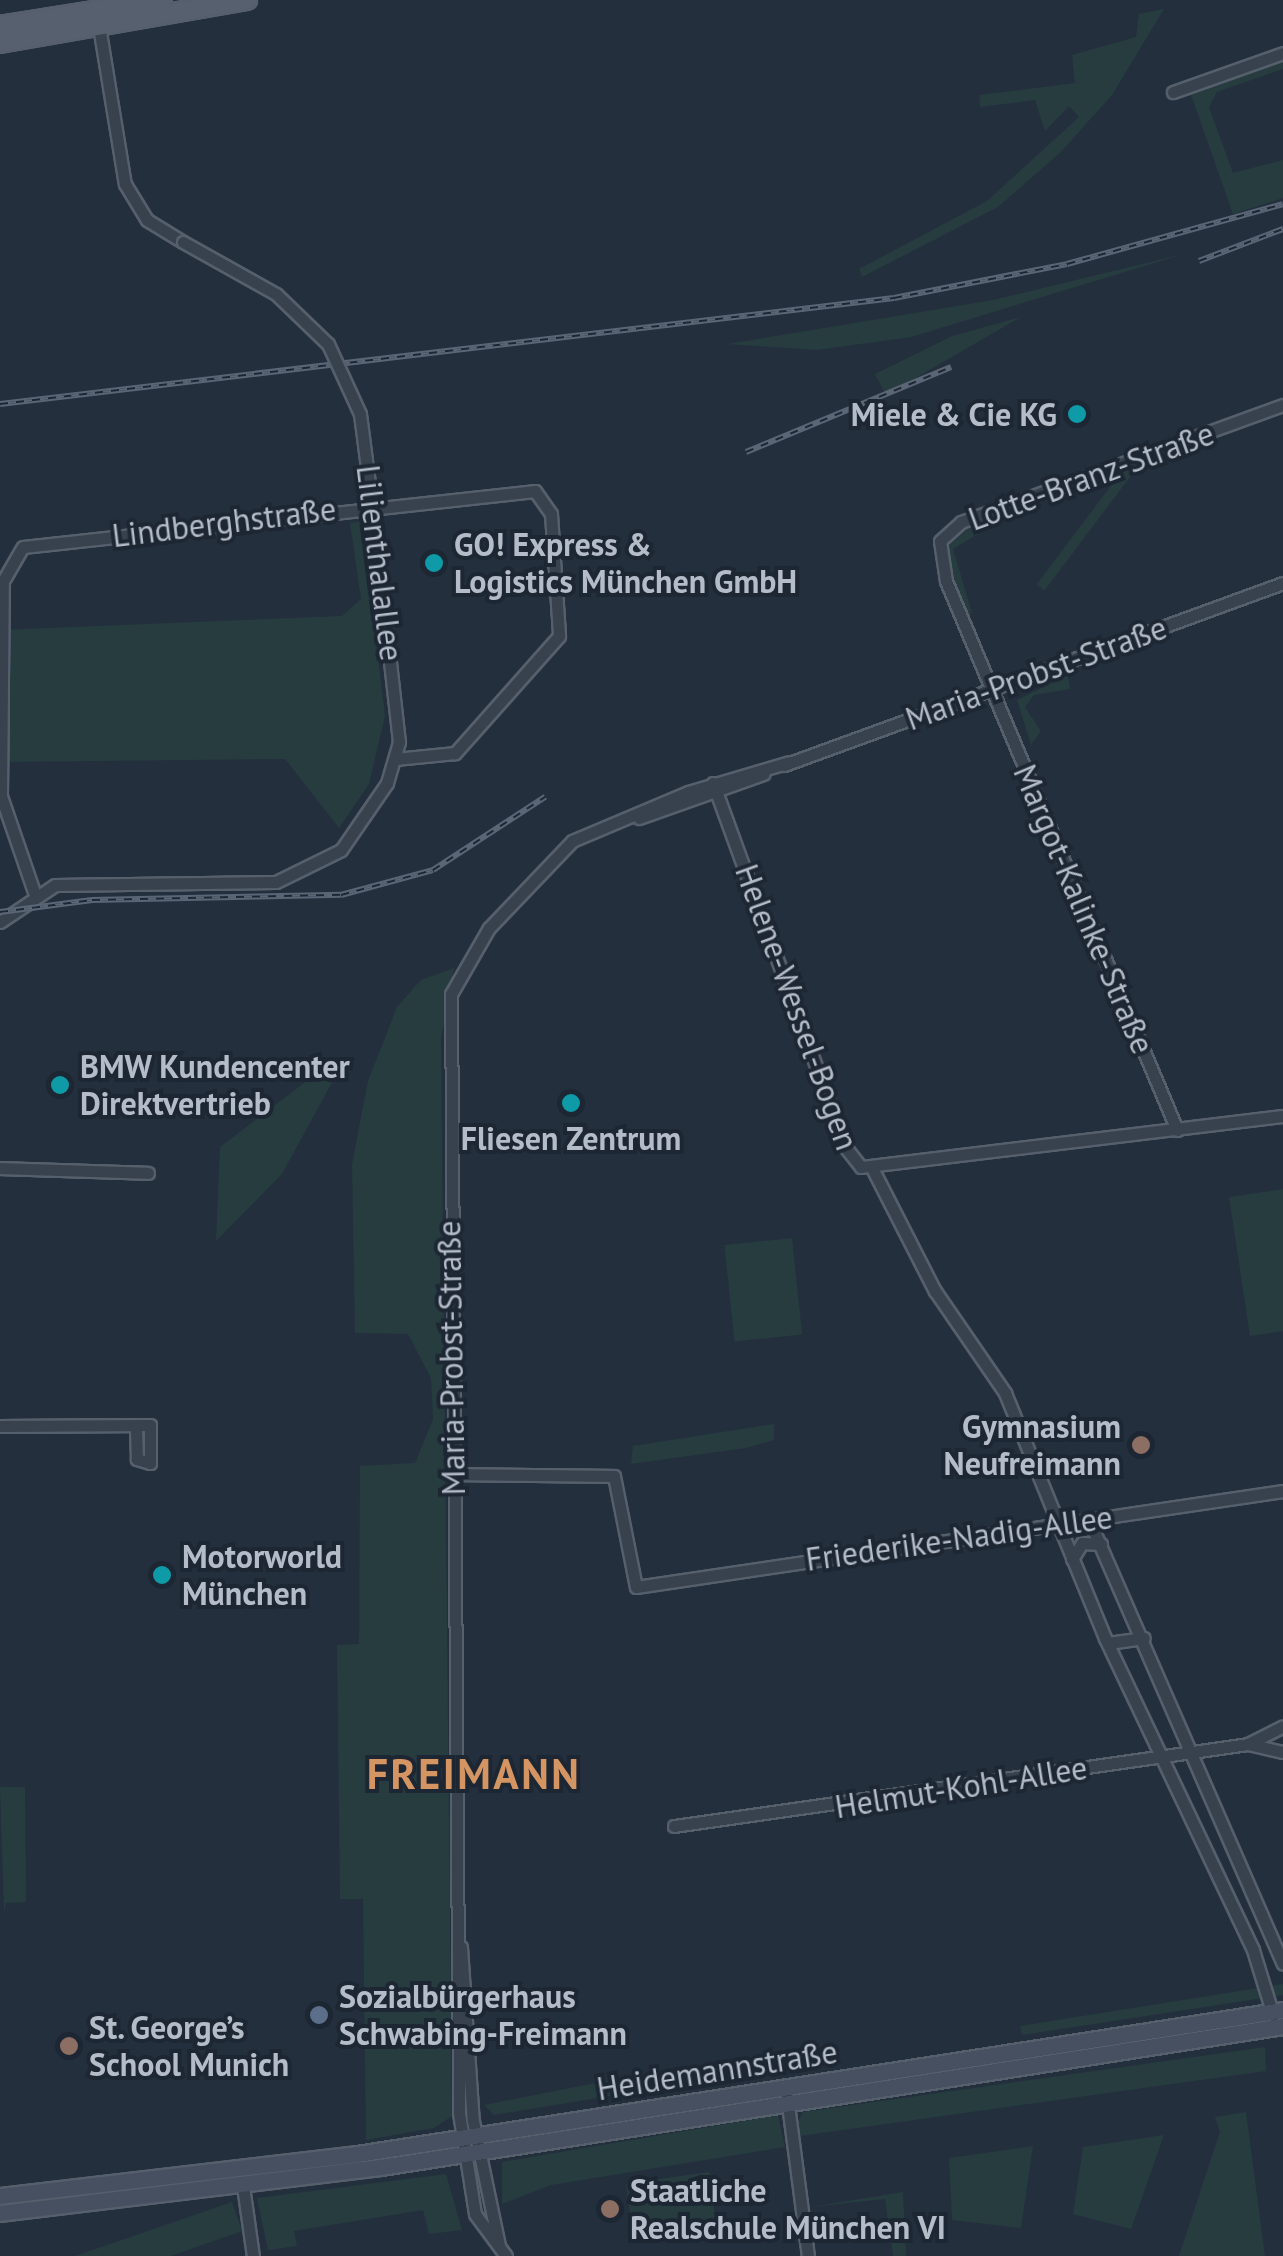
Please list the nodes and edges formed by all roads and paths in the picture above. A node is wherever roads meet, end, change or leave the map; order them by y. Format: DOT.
graph roads {
  1 [pos="162,0"];
  2 [pos="247,0"];
  3 [pos="98,18"];
  4 [pos="0,26"];
  5 [pos="0,43"];
  6 [pos="1283,54"];
  7 [pos="1173,92"];
  8 [pos="1283,405"];
  9 [pos="1283,584"];
  10 [pos="992,688"];
  11 [pos="396,759"];
  12 [pos="715,788"];
  13 [pos="34,892"];
  14 [pos="0,922"];
  15 [pos="1283,1116"];
  16 [pos="1177,1130"];
  17 [pos="0,1168"];
  18 [pos="873,1170"];
  19 [pos="148,1173"];
  20 [pos="0,1426"];
  21 [pos="136,1426"];
  22 [pos="452,1474"];
  23 [pos="1283,1491"];
  24 [pos="1089,1520"];
  25 [pos="1063,1524"];
  26 [pos="1103,1545"];
  27 [pos="1072,1559"];
  28 [pos="1144,1638"];
  29 [pos="1108,1643"];
  30 [pos="1283,1726"];
  31 [pos="1248,1744"];
  32 [pos="1283,1752"];
  33 [pos="1192,1753"];
  34 [pos="1167,1756"];
  35 [pos="674,1826"];
  36 [pos="1283,1963"];
  37 [pos="1276,2010"];
  38 [pos="1283,2026"];
  39 [pos="787,2093"];
  40 [pos="470,2145"];
  41 [pos="243,2186"];
  42 [pos="161,2188"];
  43 [pos="0,2196"];
  44 [pos="0,2213"];
  45 [pos="503,2252"];
  46 [pos="253,2256"];
  47 [pos="808,2256"];
  1 -- 3 [label="main road"];
  2 -- 3 [label="main road"];
  3 -- 4 [label="main road"];
  3 -- 5 [label="main road"];
  3 -- 11 [label="street, Lilienthalallee, bridge"];
  6 -- 7 [label="street"];
  8 -- 10 [label="street, Lotte-Branz-Straße"];
  9 -- 10 [label="street, Maria-Probst-Straße"];
  10 -- 12 [label="street, Maria-Probst-Straße"];
  10 -- 16 [label="street, Margot-Kalinke-Straße"];
  11 -- 13 [label="street, Lilienthalallee"];
  11 -- 13 [label="street, Lindberghstraße"];
  12 -- 18 [label="street, Helene-Wessel-Bogen"];
  12 -- 22 [label="street, Maria-Probst-Straße"];
  13 -- 14 [label="street"];
  15 -- 16 [label="street, Helene-Wessel-Bogen"];
  16 -- 18 [label="street, Helene-Wessel-Bogen"];
  17 -- 19 [label="street"];
  18 -- 25 [label="street"];
  20 -- 21 [label="street"];
  21 -- 21 [label="street"];
  22 -- 25 [label="street, Friederike-Nadig-Allee"];
  22 -- 40 [label="street, Maria-Probst-Straße"];
  23 -- 24 [label="street, Friederike-Nadig-Allee"];
  24 -- 25 [label="street, Friederike-Nadig-Allee"];
  24 -- 26 [label="street"];
  25 -- 27 [label="street"];
  26 -- 27 [label="street"];
  26 -- 28 [label="street"];
  27 -- 29 [label="street"];
  28 -- 29 [label="street"];
  28 -- 33 [label="street"];
  29 -- 34 [label="street"];
  30 -- 31 [label="street, Helmut-Kohl-Allee"];
  31 -- 32 [label="street, Helmut-Kohl-Allee"];
  31 -- 33 [label="street, Helmut-Kohl-Allee"];
  33 -- 34 [label="street, Helmut-Kohl-Allee"];
  33 -- 36 [label="street"];
  34 -- 35 [label="street, Helmut-Kohl-Allee"];
  34 -- 37 [label="street"];
  37 -- 38 [label="street"];
  37 -- 39 [label="main road, Heidemannstraße"];
  38 -- 39 [label="main road, Heidemannstraße"];
  39 -- 40 [label="main road, Heidemannstraße"];
  39 -- 47 [label="street"];
  40 -- 41 [label="main road, Heidemannstraße"];
  40 -- 42 [label="main road, Heidemannstraße"];
  40 -- 45 [label="street, Maria-Probst-Straße"];
  41 -- 42 [label="main road, Heidemannstraße"];
  41 -- 46 [label="street"];
  42 -- 43 [label="main road, Heidemannstraße"];
  42 -- 44 [label="main road, Heidemannstraße"];
}
